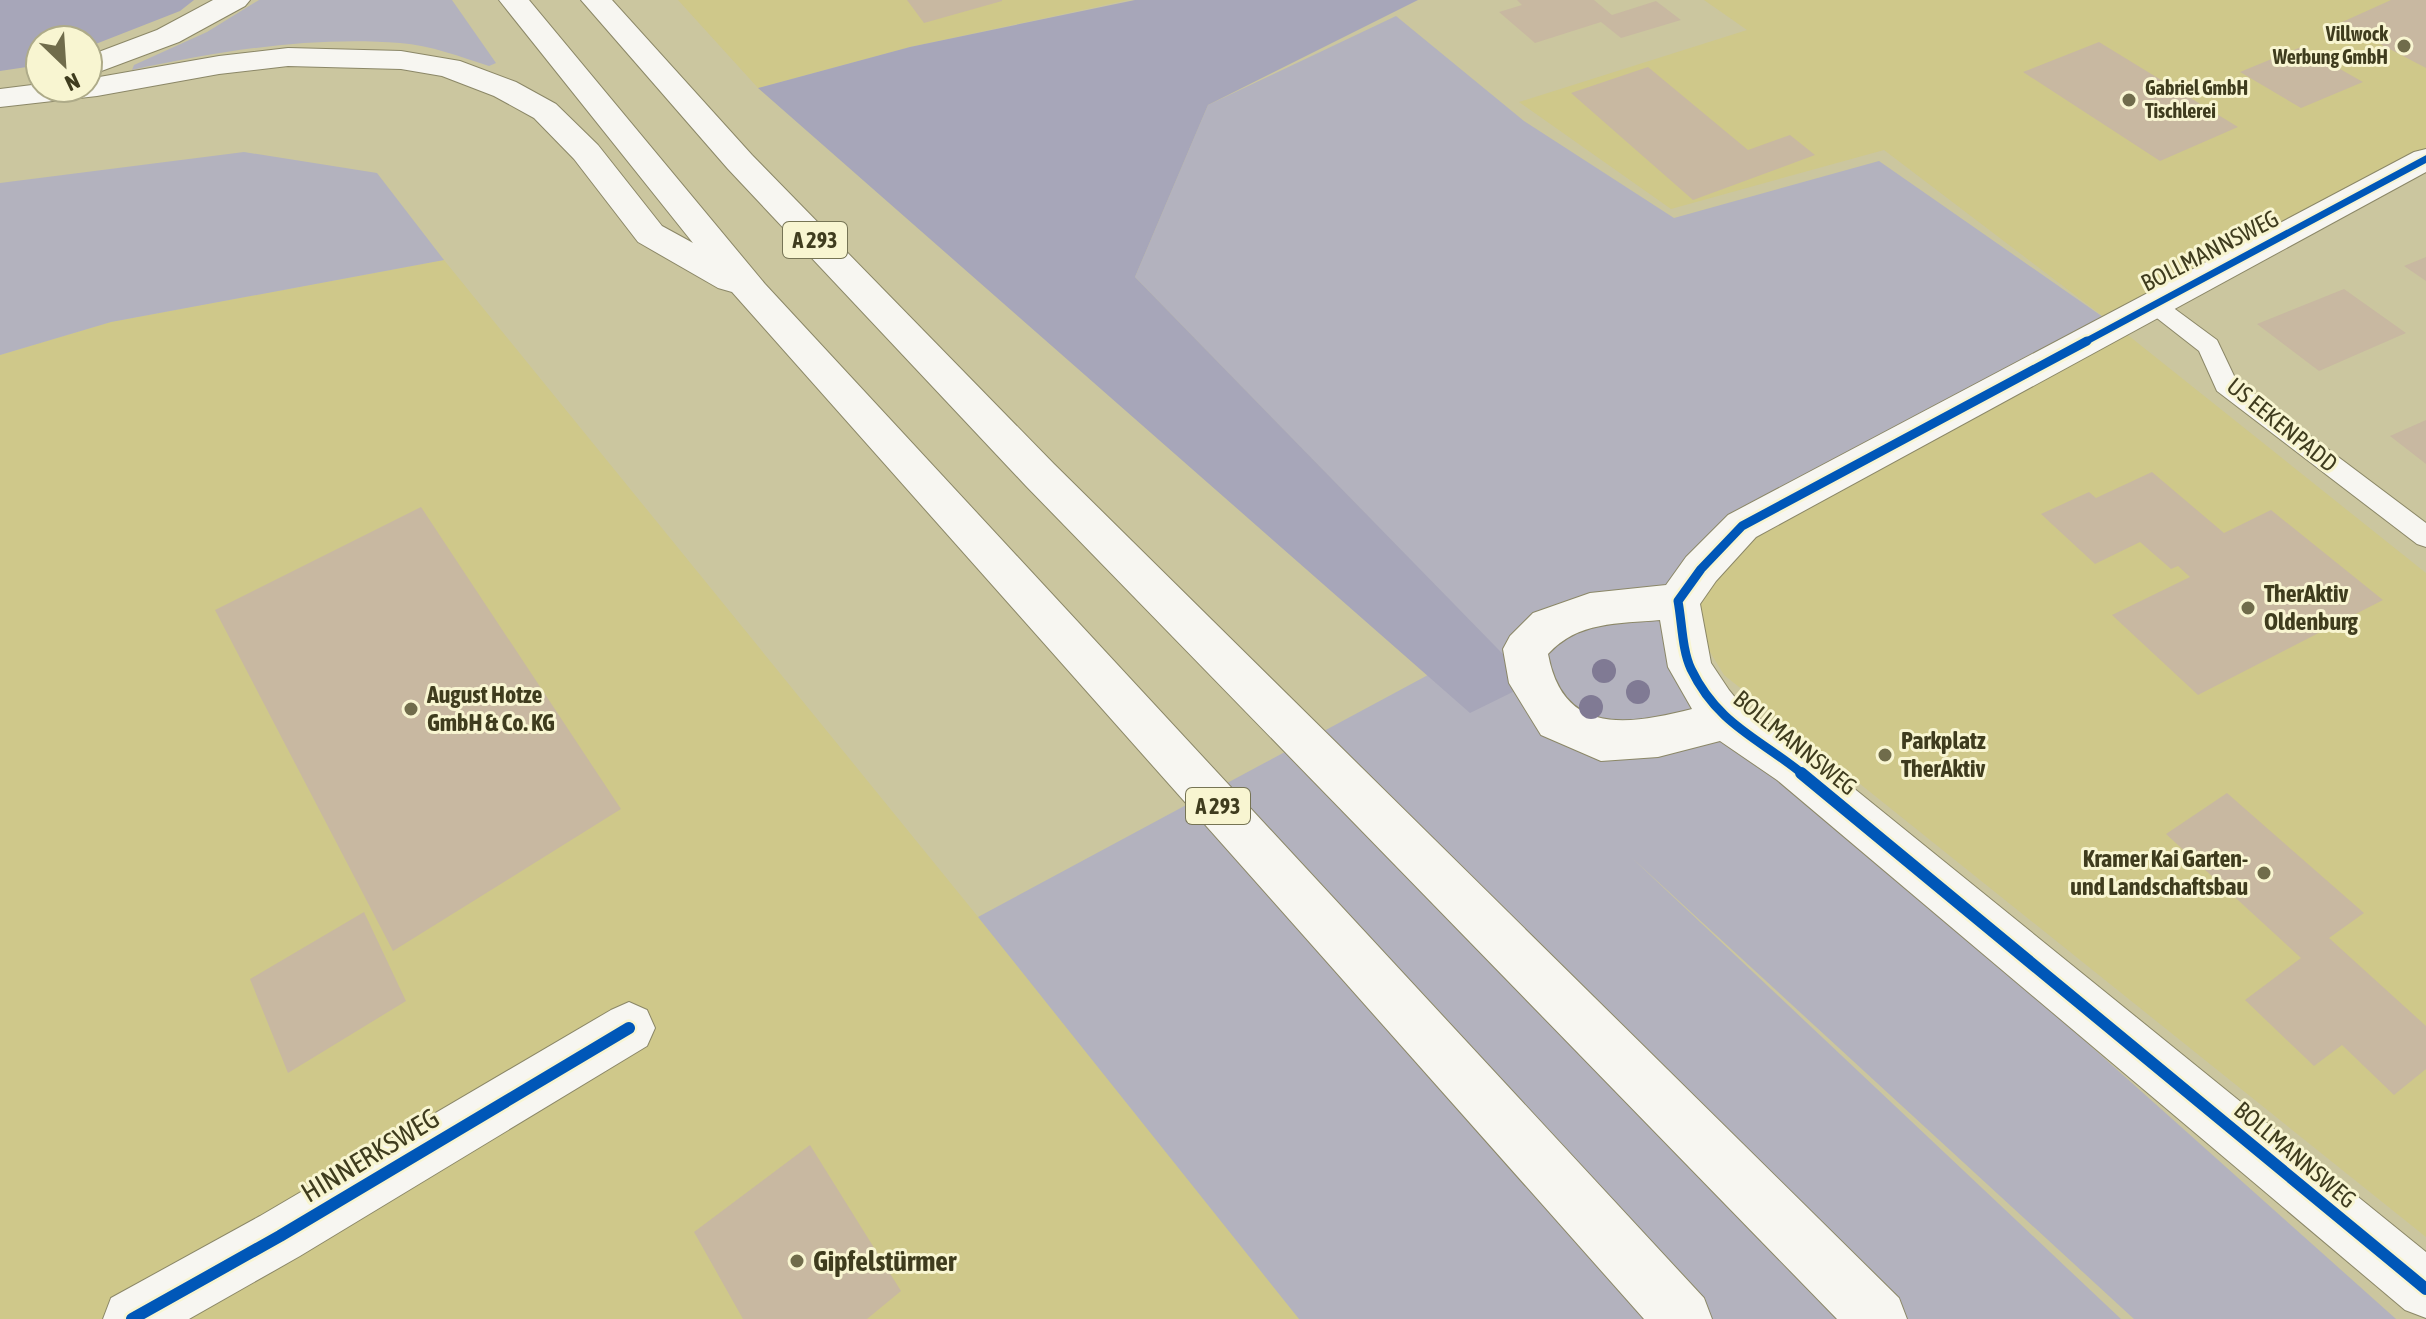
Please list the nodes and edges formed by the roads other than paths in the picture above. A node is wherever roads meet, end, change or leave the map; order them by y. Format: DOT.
graph roads {
  1 [pos="235,0"];
  2 [pos="514,0"];
  3 [pos="596,0"];
  4 [pos="104,61"];
  5 [pos="24,88"];
  6 [pos="0,97"];
  7 [pos="2426,159"];
  8 [pos="752,293"];
  9 [pos="2152,303"];
  10 [pos="2426,537"];
  11 [pos="1678,601"];
  12 [pos="1726,720"];
  13 [pos="629,1028"];
  14 [pos="2426,1289"];
  15 [pos="132,1319"];
  16 [pos="1683,1319"];
  17 [pos="1878,1319"];
  1 -- 4 [label="main road"];
  2 -- 8 [label="main road, A 293"];
  3 -- 17 [label="main road, A 293"];
  5 -- 6 [label="main road"];
  6 -- 8 [label="main road"];
  7 -- 9 [label="main road, BOLLMANNSWEG"];
  8 -- 16 [label="main road, A 293"];
  9 -- 10 [label="lane, US EEKENPADD"];
  9 -- 11 [label="main road, BOLLMANNSWEG"];
  11 -- 12 [label="main road, BOLLMANNSWEG"];
  11 -- 12 [label="main road, BOLLMANNSWEG"];
  12 -- 14 [label="main road, BOLLMANNSWEG"];
  13 -- 15 [label="main road, HINNERKSWEG"];
}
